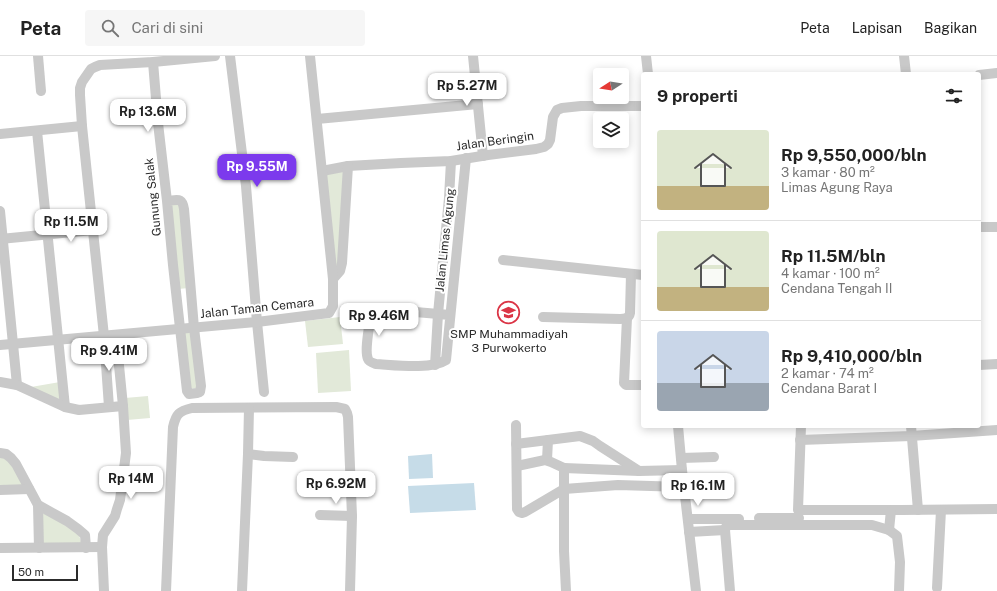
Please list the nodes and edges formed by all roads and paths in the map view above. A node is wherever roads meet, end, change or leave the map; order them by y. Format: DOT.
graph roads {
  1 [pos="38,56"];
  2 [pos="215,56"];
  3 [pos="230,56"];
  4 [pos="310,56"];
  5 [pos="473,56"];
  6 [pos="646,56"];
  7 [pos="904,56"];
  8 [pos="153,62"];
  9 [pos="648,72"];
  10 [pos="906,72"];
  11 [pos="997,73"];
  12 [pos="981,75"];
  13 [pos="41,92"];
  14 [pos="478,104"];
  15 [pos="641,106"];
  16 [pos="317,119"];
  17 [pos="82,126"];
  18 [pos="37,131"];
  19 [pos="0,134"];
  20 [pos="483,156"];
  21 [pos="466,158"];
  22 [pos="451,161"];
  23 [pos="348,166"];
  24 [pos="322,171"];
  25 [pos="449,198"];
  26 [pos="462,199"];
  27 [pos="167,201"];
  28 [pos="0,211"];
  29 [pos="981,227"];
  30 [pos="997,227"];
  31 [pos="93,230"];
  32 [pos="47,234"];
  33 [pos="1,239"];
  34 [pos="444,257"];
  35 [pos="456,259"];
  36 [pos="503,260"];
  37 [pos="631,274"];
  38 [pos="641,275"];
  39 [pos="333,279"];
  40 [pos="438,314"];
  41 [pos="450,315"];
  42 [pos="543,317"];
  43 [pos="627,318"];
  44 [pos="257,322"];
  45 [pos="180,328"];
  46 [pos="194,328"];
  47 [pos="116,335"];
  48 [pos="104,336"];
  49 [pos="58,340"];
  50 [pos="14,344"];
  51 [pos="0,345"];
  52 [pos="997,364"];
  53 [pos="435,365"];
  54 [pos="981,365"];
  55 [pos="0,382"];
  56 [pos="17,385"];
  57 [pos="641,385"];
  58 [pos="264,392"];
  59 [pos="123,406"];
  60 [pos="109,407"];
  61 [pos="65,408"];
  62 [pos="249,408"];
  63 [pos="516,425"];
  64 [pos="678,428"];
  65 [pos="801,428"];
  66 [pos="997,430"];
  67 [pos="911,431"];
  68 [pos="548,440"];
  69 [pos="800,440"];
  70 [pos="516,444"];
  71 [pos="0,453"];
  72 [pos="248,454"];
  73 [pos="714,457"];
  74 [pos="293,458"];
  75 [pos="681,458"];
  76 [pos="548,460"];
  77 [pos="517,466"];
  78 [pos="564,468"];
  79 [pos="682,470"];
  80 [pos="639,471"];
  81 [pos="684,487"];
  82 [pos="29,489"];
  83 [pos="564,489"];
  84 [pos="0,490"];
  85 [pos="38,505"];
  86 [pos="997,509"];
  87 [pos="891,510"];
  88 [pos="918,510"];
  89 [pos="941,510"];
  90 [pos="320,515"];
  91 [pos="352,516"];
  92 [pos="798,518"];
  93 [pos="688,519"];
  94 [pos="725,530"];
  95 [pos="889,530"];
  96 [pos="689,532"];
  97 [pos="0,548"];
  98 [pos="39,548"];
  99 [pos="86,548"];
  100 [pos="102,548"];
  101 [pos="937,588"];
  102 [pos="104,591"];
  103 [pos="166,591"];
  104 [pos="242,591"];
  105 [pos="350,591"];
  106 [pos="566,591"];
  107 [pos="696,591"];
  108 [pos="730,591"];
  109 [pos="899,591"];
  1 -- 13 [label="street"];
  2 -- 8 [label="street"];
  3 -- 44 [label="street"];
  4 -- 16 [label="street, Jalan Taman Cemara"];
  5 -- 14 [label="street"];
  6 -- 9 [label="street"];
  7 -- 10 [label="street"];
  8 -- 17 [label="street"];
  8 -- 27 [label="street, Gunung Salak"];
  11 -- 12 [label="street"];
  14 -- 16 [label="street"];
  14 -- 20 [label="street"];
  15 -- 20 [label="street, Jalan Beringin"];
  16 -- 24 [label="street, Jalan Taman Cemara"];
  17 -- 18 [label="street"];
  17 -- 31 [label="street"];
  18 -- 19 [label="street"];
  18 -- 32 [label="street"];
  20 -- 21 [label="street, Jalan Beringin"];
  21 -- 22 [label="street, Jalan Beringin"];
  21 -- 26 [label="street, Jalan Limas Agung"];
  22 -- 23 [label="street, Jalan Beringin"];
  22 -- 25 [label="street, Jalan Limas Agung"];
  23 -- 24 [label="street, Jalan Beringin"];
  23 -- 39 [label="street"];
  24 -- 39 [label="street, Jalan Taman Cemara"];
  25 -- 26 [label="street"];
  25 -- 34 [label="street, Jalan Limas Agung"];
  26 -- 35 [label="street, Jalan Limas Agung"];
  27 -- 45 [label="street, Gunung Salak"];
  27 -- 46 [label="street"];
  28 -- 33 [label="street"];
  29 -- 30 [label="street"];
  31 -- 32 [label="street"];
  31 -- 48 [label="street"];
  32 -- 33 [label="street"];
  32 -- 49 [label="street"];
  33 -- 50 [label="street"];
  34 -- 35 [label="street"];
  34 -- 40 [label="street, Jalan Limas Agung"];
  35 -- 41 [label="street, Jalan Limas Agung"];
  36 -- 37 [label="street"];
  37 -- 38 [label="street"];
  37 -- 43 [label="street"];
  39 -- 44 [label="street, Jalan Taman Cemara"];
  40 -- 41 [label="street"];
  40 -- 53 [label="street, Jalan Limas Agung"];
  40 -- 53 [label="street"];
  41 -- 53 [label="street, Jalan Limas Agung"];
  42 -- 43 [label="street"];
  43 -- 57 [label="street"];
  44 -- 46 [label="street, Jalan Taman Cemara"];
  44 -- 58 [label="street"];
  45 -- 46 [label="street, Jalan Taman Cemara"];
  45 -- 46 [label="street, Gunung Salak"];
  45 -- 47 [label="street, Jalan Taman Cemara"];
  47 -- 48 [label="street, Jalan Taman Cemara"];
  47 -- 59 [label="street"];
  48 -- 49 [label="street, Jalan Taman Cemara"];
  48 -- 60 [label="street"];
  49 -- 50 [label="street, Jalan Taman Cemara"];
  49 -- 61 [label="street"];
  50 -- 51 [label="street, Jalan Taman Cemara"];
  50 -- 56 [label="street"];
  52 -- 54 [label="street"];
  55 -- 56 [label="street"];
  56 -- 61 [label="street"];
  59 -- 60 [label="street"];
  59 -- 100 [label="street"];
  60 -- 61 [label="street"];
  62 -- 72 [label="street"];
  62 -- 91 [label="street"];
  62 -- 103 [label="street"];
  63 -- 70 [label="street"];
  64 -- 75 [label="street"];
  65 -- 69 [label="street"];
  66 -- 67 [label="street"];
  67 -- 69 [label="street"];
  67 -- 88 [label="street"];
  68 -- 70 [label="street"];
  68 -- 76 [label="street"];
  68 -- 80 [label="street"];
  69 -- 92 [label="street"];
  70 -- 77 [label="street"];
  71 -- 82 [label="street"];
  72 -- 74 [label="street"];
  72 -- 104 [label="street"];
  73 -- 75 [label="street"];
  75 -- 79 [label="street"];
  76 -- 77 [label="street"];
  76 -- 78 [label="street"];
  77 -- 83 [label="street"];
  78 -- 80 [label="street"];
  78 -- 83 [label="street"];
  79 -- 80 [label="street"];
  79 -- 81 [label="street"];
  81 -- 83 [label="street"];
  81 -- 93 [label="street"];
  82 -- 84 [label="street"];
  82 -- 85 [label="street"];
  83 -- 106 [label="street"];
  85 -- 98 [label="street"];
  85 -- 99 [label="street"];
  86 -- 89 [label="street"];
  87 -- 88 [label="street"];
  87 -- 92 [label="street"];
  87 -- 95 [label="street"];
  88 -- 89 [label="street"];
  89 -- 101 [label="street"];
  90 -- 91 [label="street"];
  91 -- 105 [label="street"];
  92 -- 93 [label="street"];
  92 -- 94 [label="street"];
  92 -- 95 [label="street"];
  93 -- 96 [label="street"];
  94 -- 96 [label="street"];
  94 -- 108 [label="street"];
  95 -- 109 [label="street"];
  96 -- 107 [label="street"];
  97 -- 98 [label="street"];
  98 -- 99 [label="street"];
  99 -- 100 [label="street"];
  100 -- 102 [label="street"];
}
